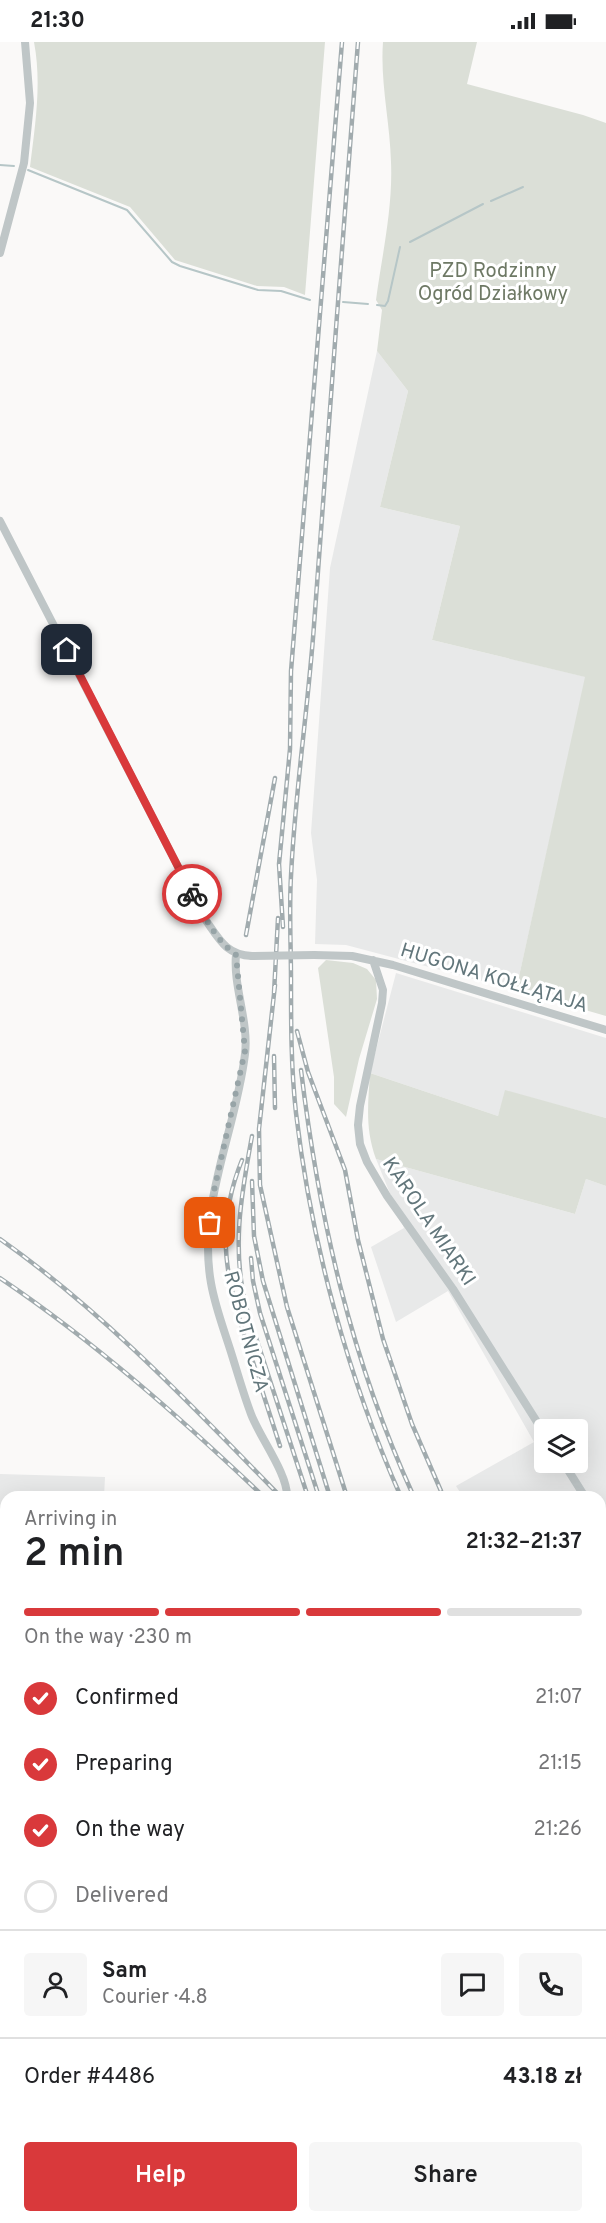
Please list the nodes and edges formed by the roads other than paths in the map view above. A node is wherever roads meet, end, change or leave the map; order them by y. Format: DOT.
graph roads {
  1 [pos="25,42"];
  2 [pos="0,253"];
  3 [pos="0,521"];
  4 [pos="236,955"];
  5 [pos="373,960"];
  6 [pos="606,1030"];
  7 [pos="535,1419"];
  8 [pos="570,1473"];
  9 [pos="285,1491"];
  10 [pos="581,1491"];
  1 -- 2 [label="street"];
  3 -- 4 [label="street"];
  4 -- 5 [label="street, bridge"];
  4 -- 9 [label="street, ROBOTNICZA"];
  5 -- 6 [label="street, HUGONA KOŁŁĄTAJA"];
  5 -- 7 [label="street, KAROLA MIARKI"];
  8 -- 10 [label="street"];
}
